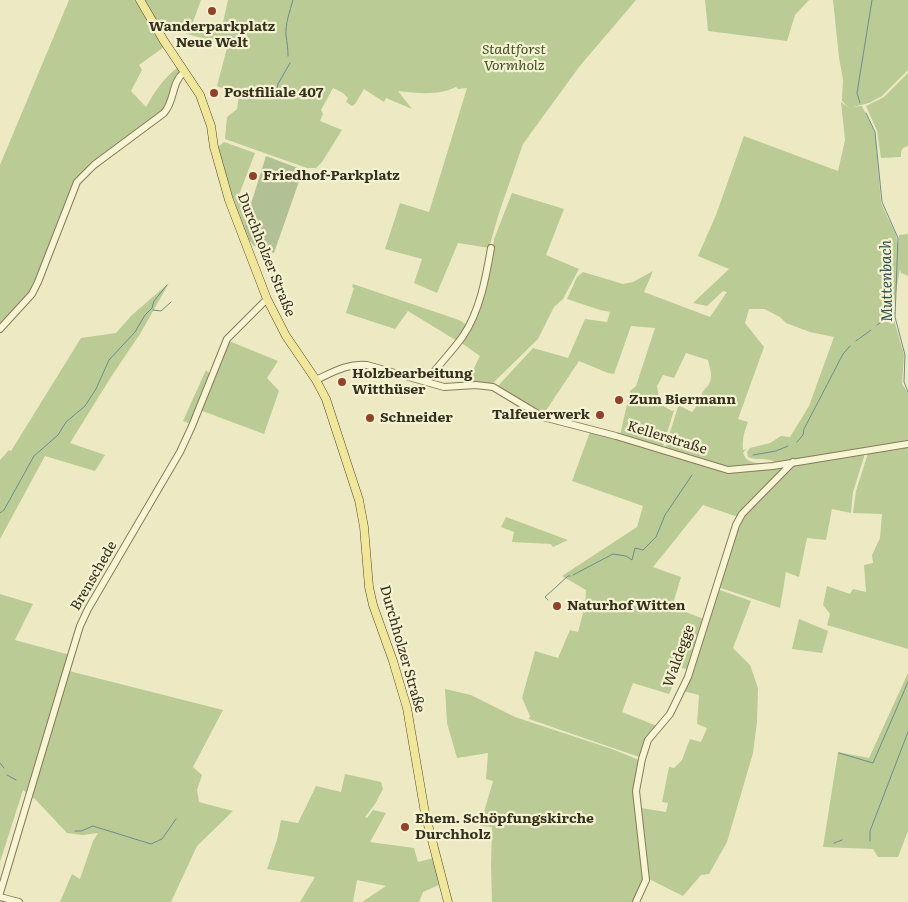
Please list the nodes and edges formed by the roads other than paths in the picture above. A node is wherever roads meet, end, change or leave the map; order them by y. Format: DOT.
graph roads {
  1 [pos="140,0"];
  2 [pos="184,72"];
  3 [pos="491,248"];
  4 [pos="267,299"];
  5 [pos="0,329"];
  6 [pos="316,380"];
  7 [pos="427,381"];
  8 [pos="908,444"];
  9 [pos="793,462"];
  10 [pos="0,893"];
  11 [pos="0,897"];
  12 [pos="19,902"];
  13 [pos="448,902"];
  14 [pos="636,902"];
  1 -- 2 [label="main road, Durchholzer Straße"];
  2 -- 4 [label="main road, Durchholzer Straße"];
  2 -- 5 [label="street"];
  3 -- 7 [label="street"];
  4 -- 6 [label="main road, Durchholzer Straße"];
  4 -- 10 [label="street, Brenschede"];
  6 -- 7 [label="street, Kellerstraße"];
  6 -- 13 [label="main road, Durchholzer Straße"];
  7 -- 9 [label="street, Kellerstraße"];
  8 -- 9 [label="street, Kellerstraße"];
  9 -- 14 [label="street, Waldegge"];
  11 -- 12 [label="street"];
}
